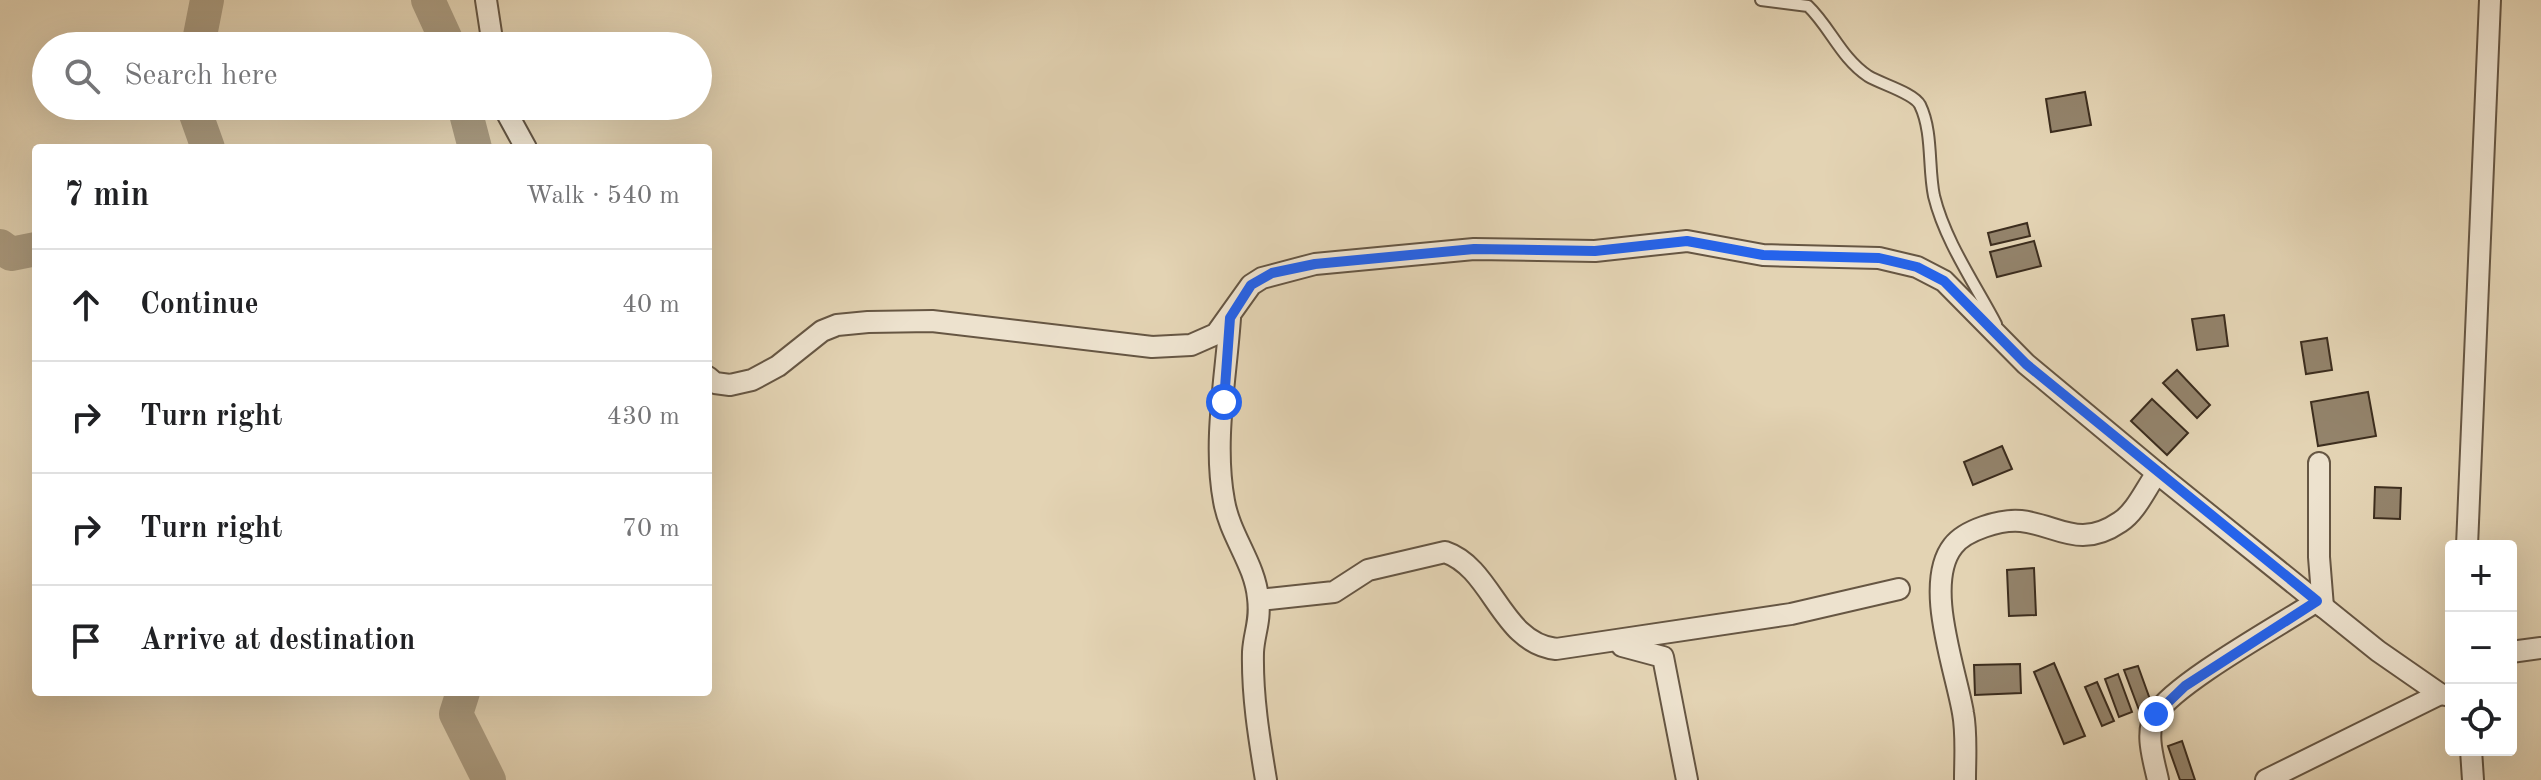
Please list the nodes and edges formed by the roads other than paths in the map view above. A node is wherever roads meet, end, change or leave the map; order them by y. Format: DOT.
graph roads {
  1 [pos="486,0"];
  2 [pos="1761,0"];
  3 [pos="2490,0"];
  4 [pos="491,32"];
  5 [pos="511,120"];
  6 [pos="524,144"];
  7 [pos="1230,318"];
  8 [pos="2005,339"];
  9 [pos="712,380"];
  10 [pos="2319,463"];
  11 [pos="2157,473"];
  12 [pos="2467,540"];
  13 [pos="1899,589"];
  14 [pos="1259,600"];
  15 [pos="2320,604"];
  16 [pos="1610,644"];
  17 [pos="2541,648"];
  18 [pos="2517,651"];
  19 [pos="2445,695"];
  20 [pos="2471,756"];
  21 [pos="1266,780"];
  22 [pos="1687,780"];
  23 [pos="1965,780"];
  24 [pos="2158,780"];
  25 [pos="2266,780"];
  26 [pos="2473,780"];
  1 -- 4 [label="street"];
  2 -- 8 [label="lane"];
  3 -- 12 [label="street"];
  5 -- 6 [label="street"];
  7 -- 8 [label="street"];
  7 -- 9 [label="street"];
  7 -- 14 [label="street"];
  8 -- 11 [label="street"];
  10 -- 15 [label="street"];
  11 -- 15 [label="street"];
  11 -- 23 [label="street"];
  13 -- 16 [label="street"];
  14 -- 16 [label="street"];
  14 -- 21 [label="street"];
  15 -- 19 [label="street"];
  15 -- 24 [label="street"];
  16 -- 22 [label="street"];
  17 -- 18 [label="street"];
  19 -- 25 [label="street"];
  20 -- 26 [label="street"];
}
